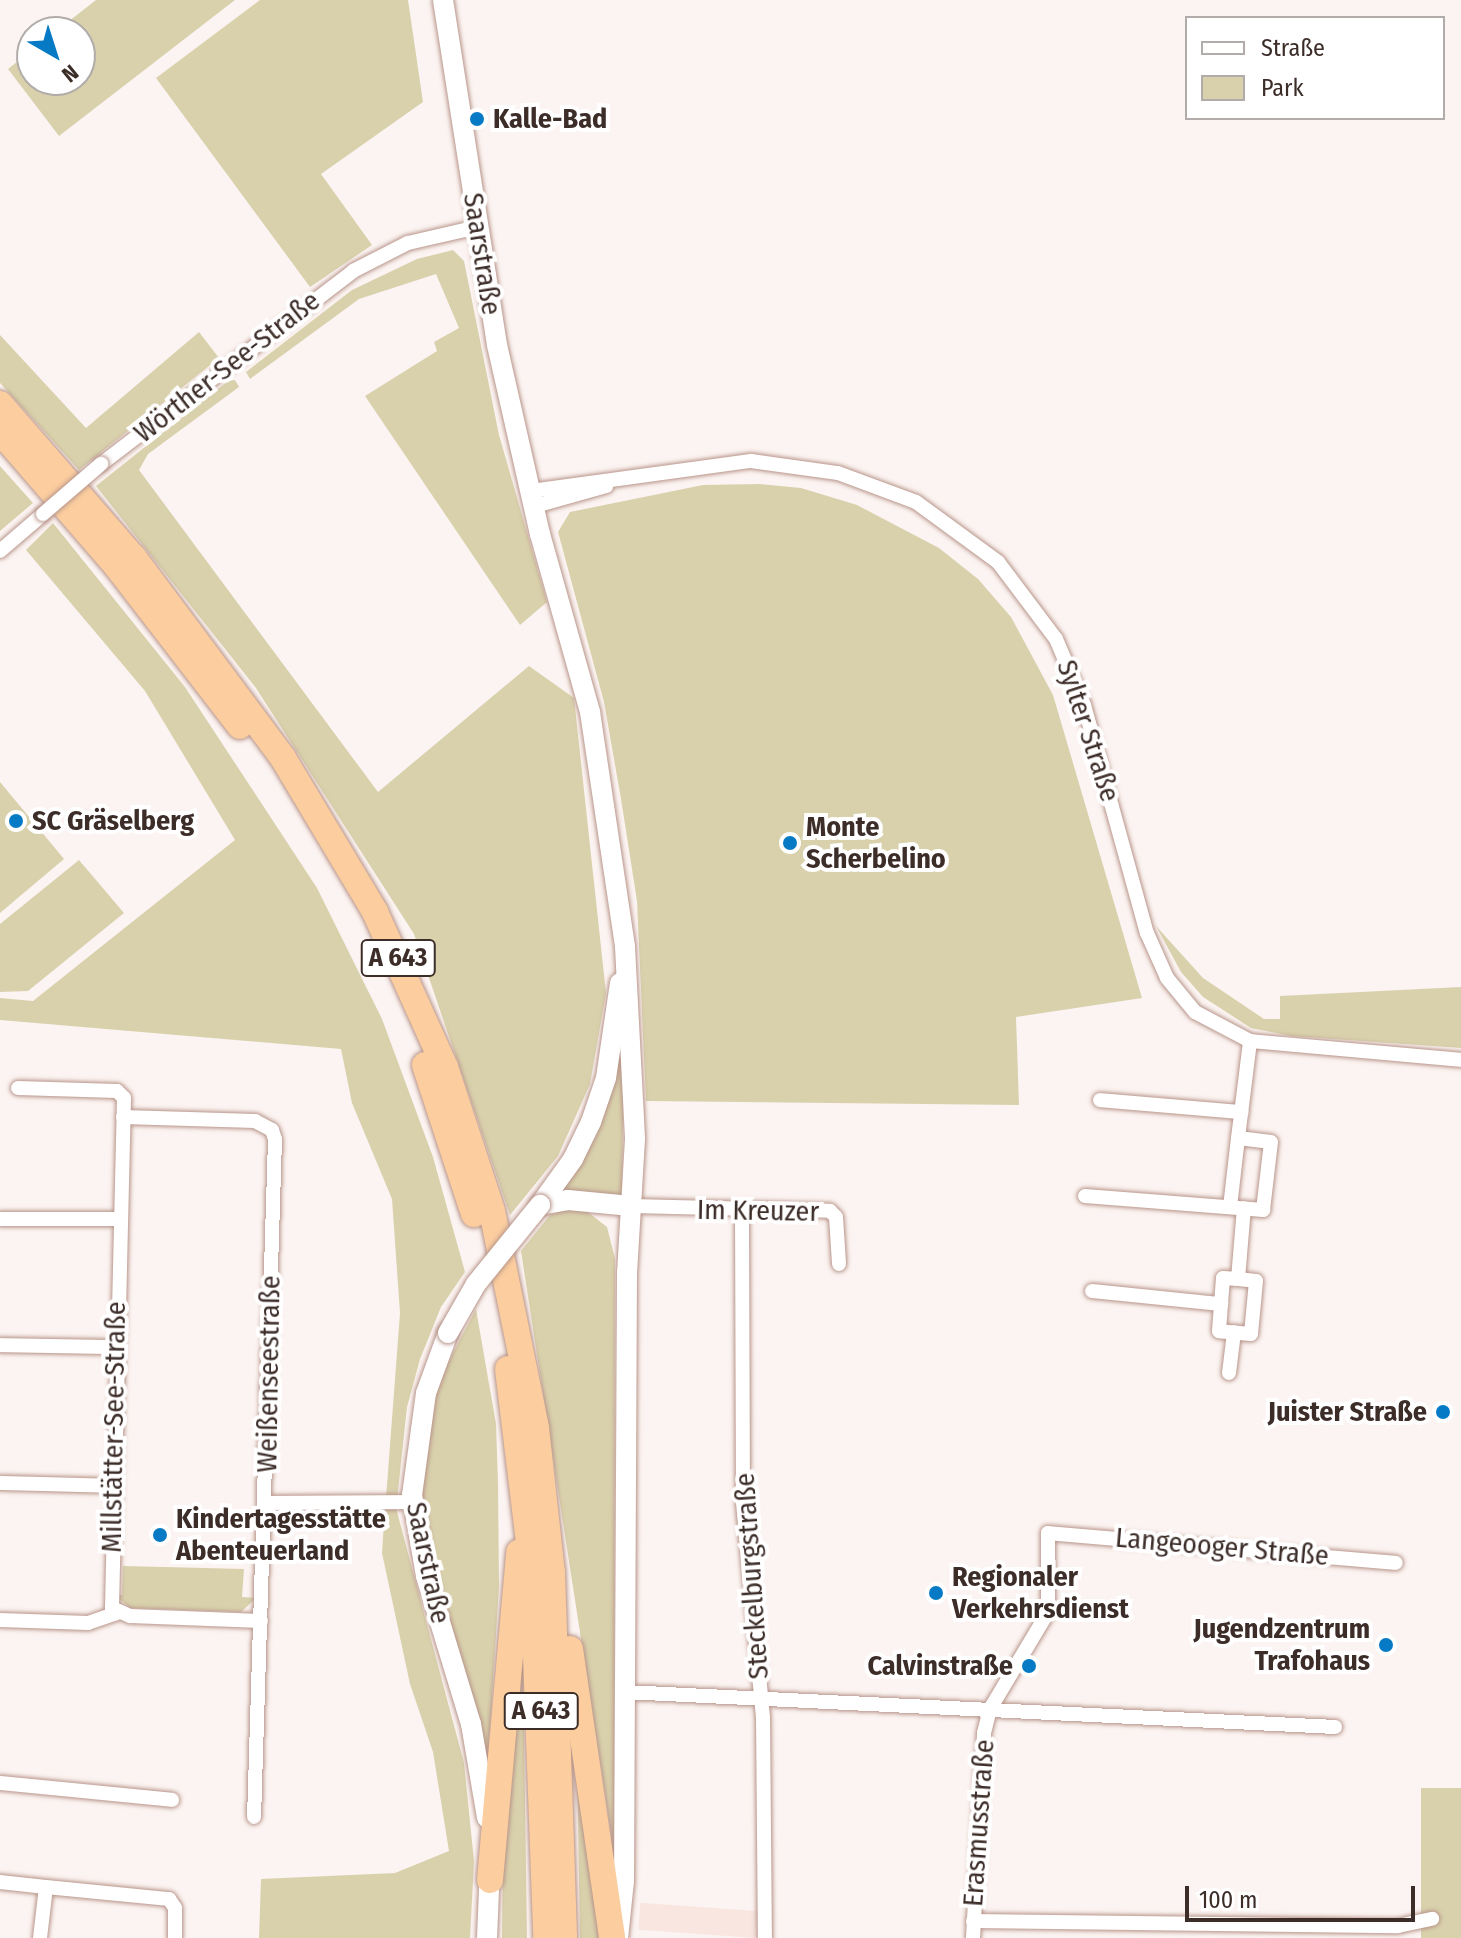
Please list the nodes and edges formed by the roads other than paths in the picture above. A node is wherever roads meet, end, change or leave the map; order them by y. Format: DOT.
graph roads {
  1 [pos="443,0"];
  2 [pos="478,227"];
  3 [pos="0,404"];
  4 [pos="0,431"];
  5 [pos="533,498"];
  6 [pos="0,551"];
  7 [pos="625,947"];
  8 [pos="1250,1041"];
  9 [pos="1461,1062"];
  10 [pos="18,1088"];
  11 [pos="1100,1100"];
  12 [pos="1241,1112"];
  13 [pos="123,1117"];
  14 [pos="1238,1138"];
  15 [pos="1085,1196"];
  16 [pos="598,1201"];
  17 [pos="540,1205"];
  18 [pos="631,1206"];
  19 [pos="1237,1208"];
  20 [pos="742,1213"];
  21 [pos="0,1219"];
  22 [pos="120,1219"];
  23 [pos="839,1264"];
  24 [pos="627,1272"];
  25 [pos="1238,1279"];
  26 [pos="1092,1291"];
  27 [pos="1221,1304"];
  28 [pos="1234,1332"];
  29 [pos="0,1345"];
  30 [pos="115,1347"];
  31 [pos="1229,1373"];
  32 [pos="0,1483"];
  33 [pos="524,1485"];
  34 [pos="112,1486"];
  35 [pos="413,1502"];
  36 [pos="266,1503"];
  37 [pos="1048,1533"];
  38 [pos="1396,1563"];
  39 [pos="552,1573"];
  40 [pos="117,1613"];
  41 [pos="0,1620"];
  42 [pos="261,1621"];
  43 [pos="625,1692"];
  44 [pos="761,1695"];
  45 [pos="990,1709"];
  46 [pos="1335,1727"];
  47 [pos="0,1783"];
  48 [pos="172,1800"];
  49 [pos="254,1817"];
  50 [pos="490,1880"];
  51 [pos="0,1882"];
  52 [pos="46,1887"];
  53 [pos="1432,1919"];
  54 [pos="973,1921"];
  55 [pos="40,1938"];
  56 [pos="175,1938"];
  57 [pos="487,1938"];
  58 [pos="546,1938"];
  59 [pos="564,1938"];
  60 [pos="612,1938"];
  61 [pos="618,1938"];
  62 [pos="765,1938"];
  63 [pos="973,1938"];
  1 -- 2 [label="main road, Saarstraße"];
  2 -- 5 [label="main road, Saarstraße"];
  2 -- 6 [label="street, Wörther-See-Straße, bridge"];
  3 -- 39 [label="highway, A 643"];
  4 -- 33 [label="highway, A 643"];
  5 -- 7 [label="main road, Saarstraße"];
  5 -- 8 [label="street, Sylter Straße"];
  7 -- 17 [label="main road, Saarstraße"];
  7 -- 18 [label="main road, Saarstraße"];
  8 -- 9 [label="street, Sylter Straße"];
  8 -- 12 [label="street"];
  10 -- 13 [label="street, Millstätter-See-Straße"];
  11 -- 12 [label="street"];
  12 -- 14 [label="street"];
  13 -- 22 [label="street, Millstätter-See-Straße"];
  13 -- 36 [label="street, Weißenseestraße"];
  14 -- 19 [label="street"];
  14 -- 19 [label="street"];
  15 -- 19 [label="street"];
  16 -- 17 [label="main road"];
  16 -- 18 [label="main road"];
  16 -- 24 [label="main road"];
  17 -- 35 [label="main road, Saarstraße, bridge"];
  18 -- 20 [label="street, Im Kreuzer"];
  18 -- 24 [label="main road, Saarstraße"];
  19 -- 25 [label="street"];
  20 -- 23 [label="street, Im Kreuzer"];
  20 -- 44 [label="street, Steckelburgstraße"];
  21 -- 22 [label="street"];
  22 -- 30 [label="street, Millstätter-See-Straße"];
  24 -- 43 [label="main road, Saarstraße"];
  25 -- 27 [label="street"];
  25 -- 28 [label="street"];
  26 -- 27 [label="street"];
  27 -- 28 [label="street"];
  28 -- 31 [label="street"];
  29 -- 30 [label="street"];
  30 -- 34 [label="street, Millstätter-See-Straße"];
  32 -- 34 [label="street"];
  33 -- 50 [label="highway"];
  33 -- 58 [label="highway, A 643"];
  34 -- 40 [label="street, Millstätter-See-Straße"];
  35 -- 36 [label="street"];
  35 -- 50 [label="main road, Saarstraße"];
  36 -- 42 [label="street, Weißenseestraße"];
  37 -- 38 [label="street, Langeooger Straße"];
  37 -- 45 [label="street, Erasmusstraße"];
  39 -- 59 [label="highway, A 643"];
  39 -- 60 [label="highway"];
  40 -- 41 [label="street"];
  40 -- 42 [label="street"];
  42 -- 49 [label="street, Weißenseestraße"];
  43 -- 44 [label="street"];
  43 -- 61 [label="main road, Saarstraße"];
  44 -- 45 [label="street"];
  44 -- 62 [label="street, Steckelburgstraße"];
  45 -- 46 [label="street"];
  45 -- 54 [label="street, Erasmusstraße"];
  47 -- 48 [label="street"];
  50 -- 57 [label="main road, Saarstraße"];
  51 -- 52 [label="street"];
  52 -- 55 [label="street"];
  52 -- 56 [label="street"];
  53 -- 54 [label="street"];
  54 -- 63 [label="street, Erasmusstraße"];
}
